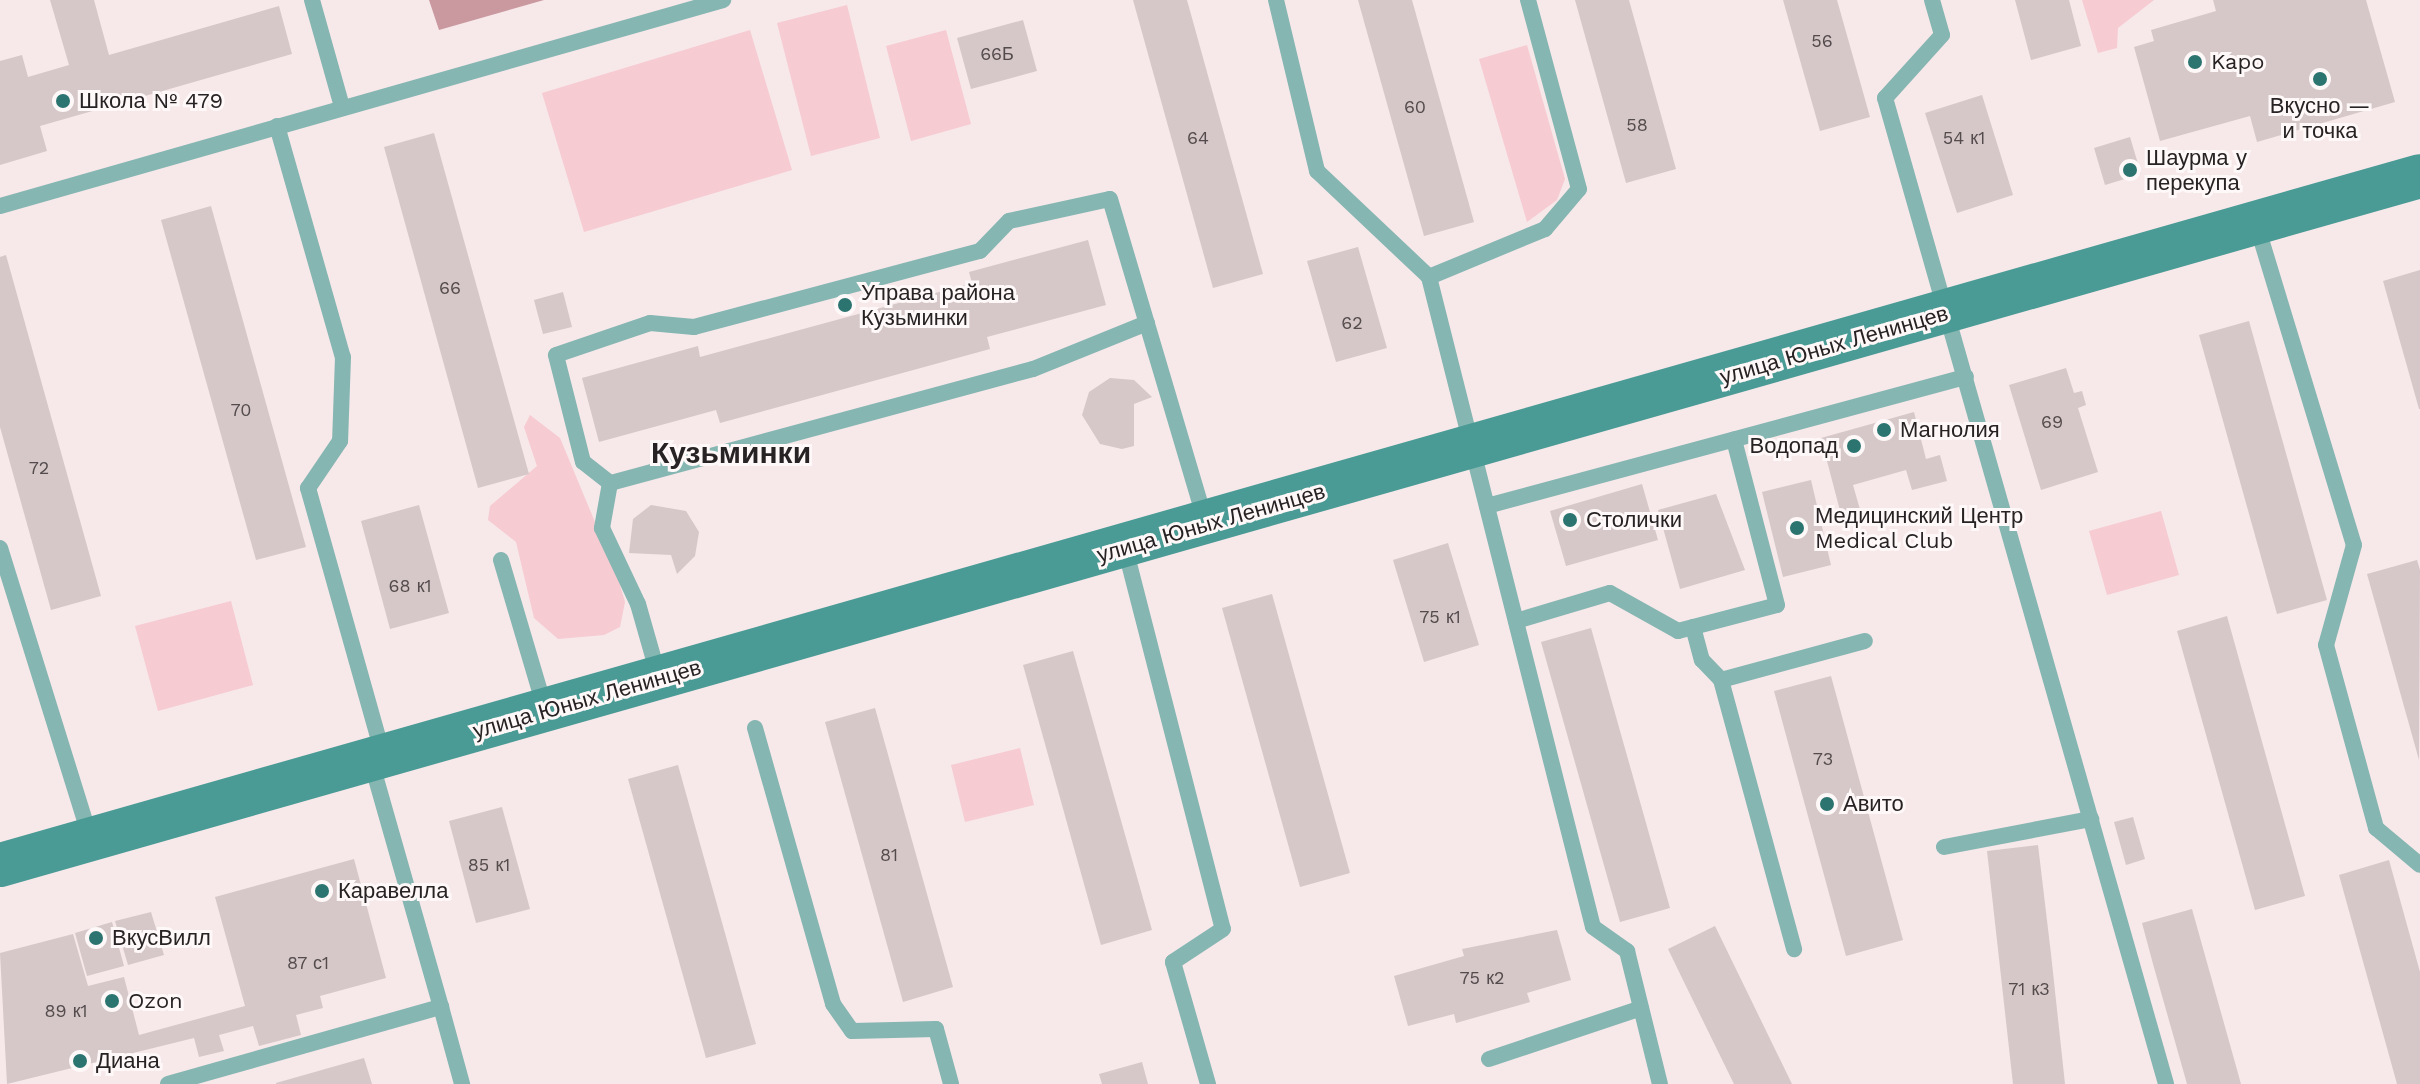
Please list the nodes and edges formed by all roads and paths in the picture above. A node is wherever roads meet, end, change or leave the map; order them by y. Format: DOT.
graph roads {
  1 [pos="312,0"];
  2 [pos="723,0"];
  3 [pos="1276,0"];
  4 [pos="1528,0"];
  5 [pos="1932,0"];
  6 [pos="342,107"];
  7 [pos="277,126"];
  8 [pos="2420,176"];
  9 [pos="0,206"];
  10 [pos="2256,224"];
  11 [pos="1429,277"];
  12 [pos="1947,313"];
  13 [pos="1147,323"];
  14 [pos="1966,377"];
  15 [pos="1734,440"];
  16 [pos="1473,449"];
  17 [pos="610,483"];
  18 [pos="1487,506"];
  19 [pos="1207,524"];
  20 [pos="0,548"];
  21 [pos="1125,548"];
  22 [pos="501,560"];
  23 [pos="1516,621"];
  24 [pos="1693,627"];
  25 [pos="1865,641"];
  26 [pos="659,679"];
  27 [pos="1721,680"];
  28 [pos="545,711"];
  29 [pos="755,728"];
  30 [pos="377,758"];
  31 [pos="2091,819"];
  32 [pos="91,838"];
  33 [pos="1944,847"];
  34 [pos="0,865"];
  35 [pos="2420,865"];
  36 [pos="1794,949"];
  37 [pos="441,1007"];
  38 [pos="1641,1008"];
  39 [pos="1489,1059"];
  40 [pos="168,1084"];
  41 [pos="462,1084"];
  42 [pos="951,1084"];
  43 [pos="1208,1084"];
  44 [pos="1660,1084"];
  45 [pos="2166,1084"];
  1 -- 6 [label="lane"];
  2 -- 6 [label="lane"];
  3 -- 11 [label="lane"];
  4 -- 11 [label="lane"];
  5 -- 12 [label="lane"];
  6 -- 7 [label="lane"];
  7 -- 9 [label="lane"];
  7 -- 30 [label="lane"];
  8 -- 10 [label="main road, улица Юных Ленинцев"];
  10 -- 12 [label="main road, улица Юных Ленинцев"];
  10 -- 35 [label="lane"];
  11 -- 16 [label="lane"];
  12 -- 14 [label="lane"];
  12 -- 16 [label="main road, улица Юных Ленинцев"];
  13 -- 17 [label="lane"];
  13 -- 17 [label="lane"];
  13 -- 19 [label="lane"];
  14 -- 15 [label="lane"];
  14 -- 31 [label="lane"];
  15 -- 18 [label="lane"];
  15 -- 24 [label="lane"];
  16 -- 18 [label="lane"];
  16 -- 19 [label="main road, улица Юных Ленинцев"];
  17 -- 26 [label="lane"];
  18 -- 23 [label="lane"];
  19 -- 21 [label="main road, улица Юных Ленинцев"];
  20 -- 32 [label="lane"];
  21 -- 26 [label="main road, улица Юных Ленинцев"];
  21 -- 43 [label="lane"];
  22 -- 28 [label="lane"];
  23 -- 24 [label="lane"];
  23 -- 38 [label="lane"];
  24 -- 27 [label="lane"];
  25 -- 27 [label="lane"];
  26 -- 28 [label="main road, улица Юных Ленинцев"];
  27 -- 36 [label="lane"];
  28 -- 30 [label="main road, улица Юных Ленинцев"];
  29 -- 42 [label="lane"];
  30 -- 32 [label="main road, улица Юных Ленинцев"];
  30 -- 37 [label="lane"];
  31 -- 33 [label="lane"];
  31 -- 45 [label="lane"];
  32 -- 34 [label="main road, улица Юных Ленинцев"];
  37 -- 40 [label="lane"];
  37 -- 41 [label="lane"];
  38 -- 39 [label="lane"];
  38 -- 44 [label="lane"];
}
